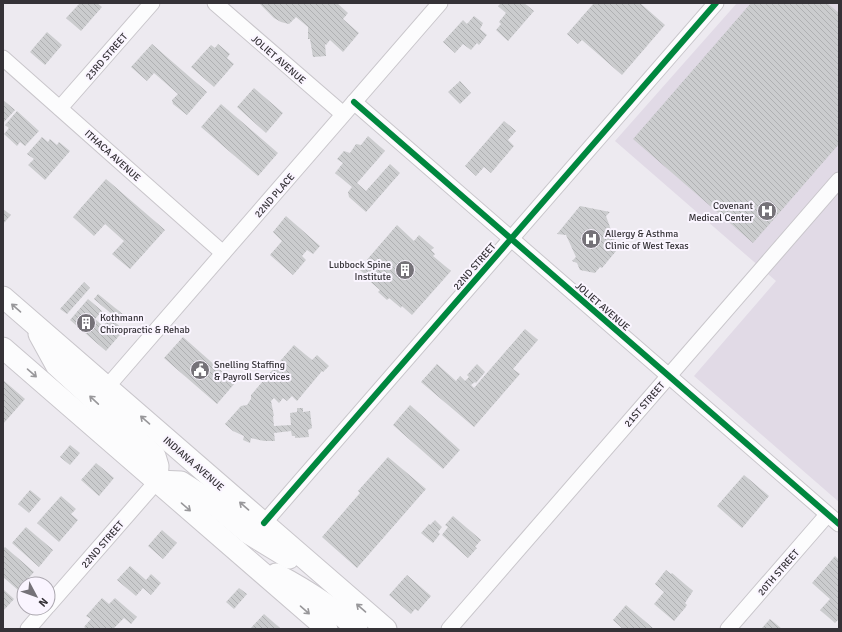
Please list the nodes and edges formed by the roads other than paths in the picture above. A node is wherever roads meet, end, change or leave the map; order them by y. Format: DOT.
graph roads {
  1 [pos="152,3"];
  2 [pos="215,3"];
  3 [pos="440,3"];
  4 [pos="716,3"];
  5 [pos="3,58"];
  6 [pos="354,102"];
  7 [pos="60,108"];
  8 [pos="343,114"];
  9 [pos="839,180"];
  10 [pos="511,239"];
  11 [pos="223,253"];
  12 [pos="3,297"];
  13 [pos="33,323"];
  14 [pos="3,348"];
  15 [pos="668,376"];
  16 [pos="107,387"];
  17 [pos="156,481"];
  18 [pos="828,515"];
  19 [pos="264,523"];
  20 [pos="839,524"];
  21 [pos="245,558"];
  22 [pos="336,586"];
  23 [pos="56,597"];
  24 [pos="39,616"];
  25 [pos="28,629"];
  26 [pos="327,629"];
  27 [pos="357,629"];
  28 [pos="386,629"];
  29 [pos="449,629"];
  30 [pos="728,629"];
  1 -- 7 [label="street, 23RD STREET"];
  2 -- 8 [label="street, JOLIET AVENUE"];
  3 -- 6 [label="street, 22ND PLACE"];
  4 -- 10 [label="street, 22ND STREET"];
  5 -- 7 [label="street, ITHACA AVENUE"];
  6 -- 8 [label="street, 22ND PLACE"];
  6 -- 10 [label="street, JOLIET AVENUE"];
  7 -- 11 [label="street, ITHACA AVENUE"];
  8 -- 11 [label="street, 22ND PLACE"];
  9 -- 15 [label="street, 21ST STREET"];
  10 -- 15 [label="street, JOLIET AVENUE"];
  10 -- 19 [label="street, 22ND STREET"];
  11 -- 16 [label="street, 22ND PLACE"];
  13 -- 12 [label="main road, INDIANA AVENUE, one-way"];
  13 -- 16 [label="main road, INDIANA AVENUE"];
  17 -- 13 [label="main road, one-way"];
  14 -- 17 [label="main road, one-way"];
  15 -- 18 [label="street, JOLIET AVENUE"];
  15 -- 29 [label="street, 21ST STREET"];
  19 -- 16 [label="main road, INDIANA AVENUE, one-way"];
  17 -- 21 [label="main road, one-way"];
  17 -- 22 [label="main road"];
  17 -- 23 [label="street, 22ND STREET"];
  18 -- 20 [label="street, JOLIET AVENUE"];
  18 -- 30 [label="street, 20TH STREET"];
  19 -- 22 [label="main road, INDIANA AVENUE"];
  21 -- 26 [label="main road, one-way"];
  21 -- 27 [label="main road"];
  28 -- 22 [label="main road, INDIANA AVENUE, one-way"];
  24 -- 25 [label="street, 22ND STREET"];
}
